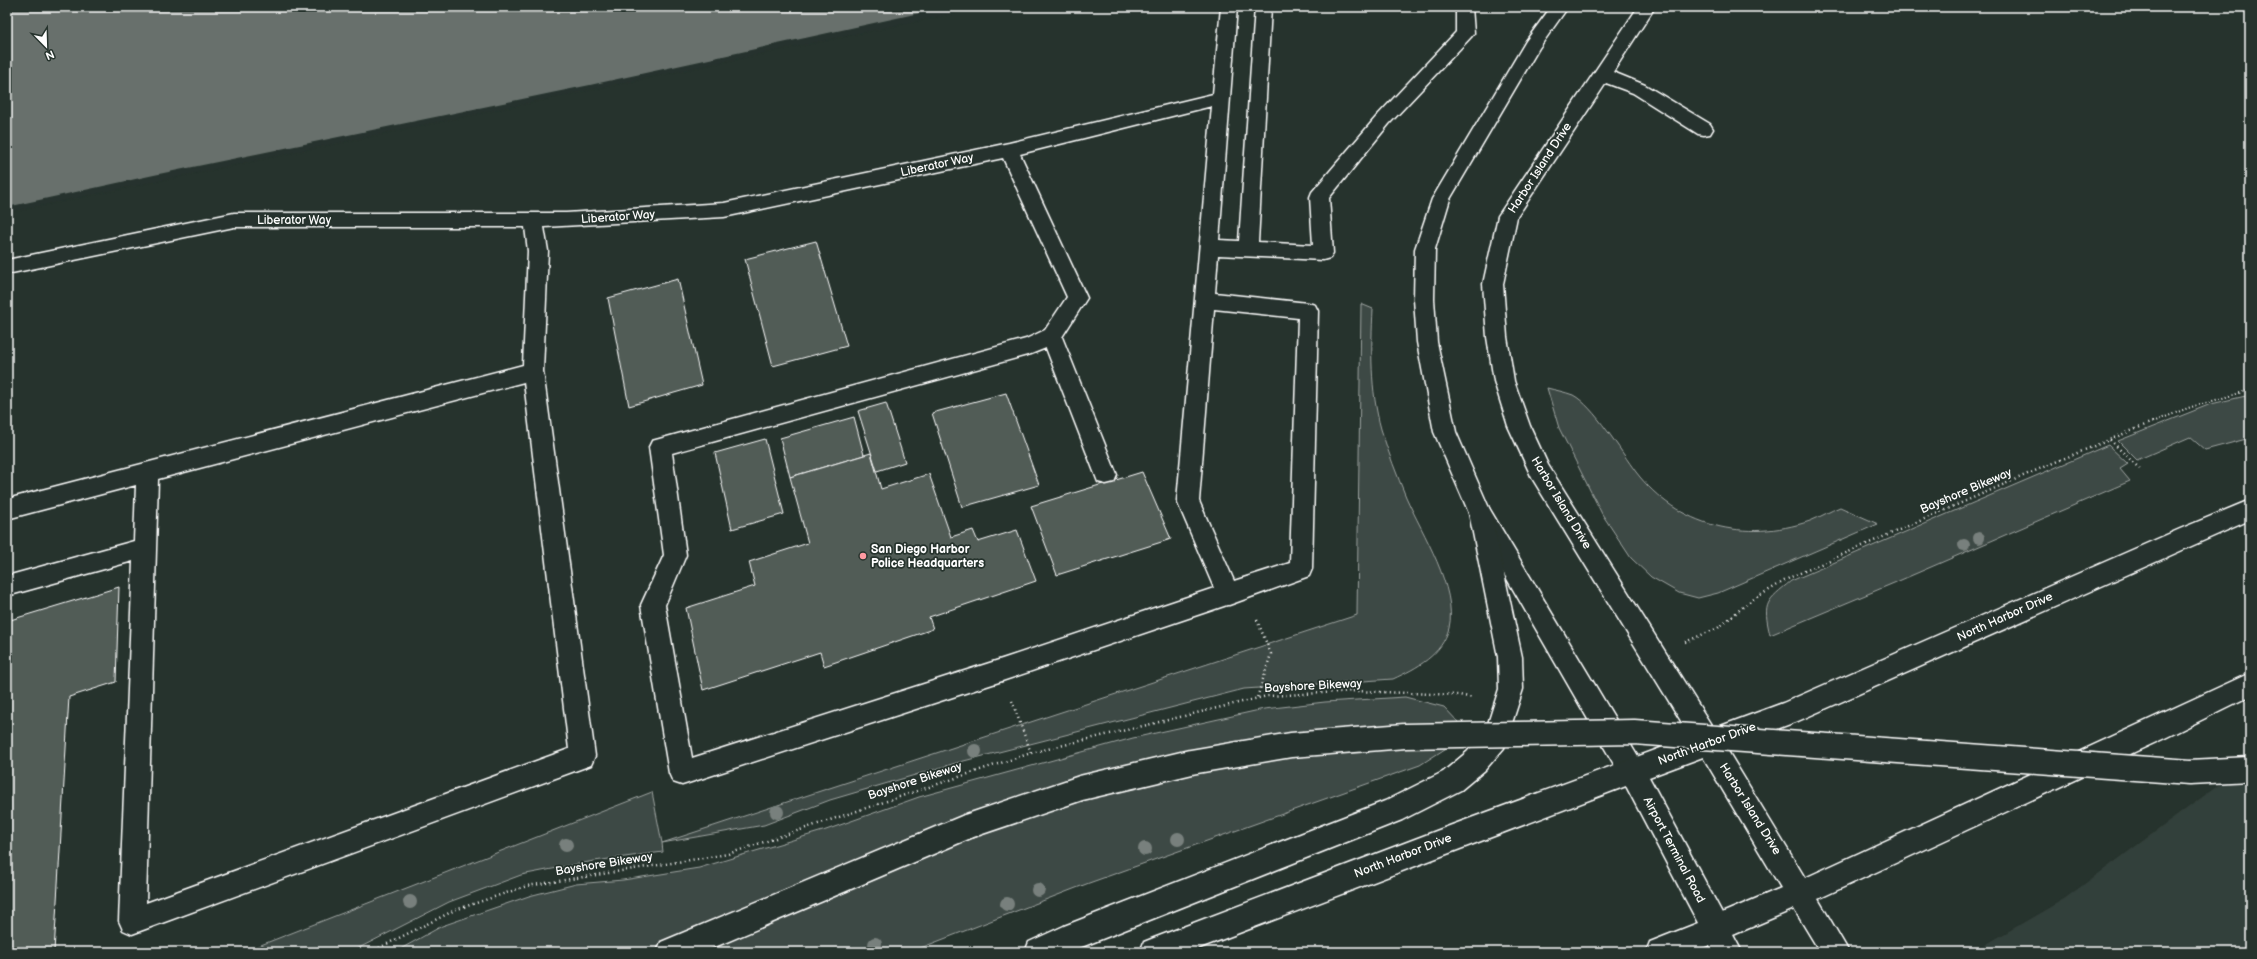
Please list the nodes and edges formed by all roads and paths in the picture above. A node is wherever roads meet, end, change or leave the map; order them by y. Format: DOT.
graph roads {
  1 [pos="1229,7"];
  2 [pos="1263,7"];
  3 [pos="1464,7"];
  4 [pos="1560,7"];
  5 [pos="1647,7"];
  6 [pos="1601,74"];
  7 [pos="1221,98"];
  8 [pos="1704,129"];
  9 [pos="1009,150"];
  10 [pos="533,220"];
  11 [pos="1249,242"];
  12 [pos="1208,247"];
  13 [pos="7,267"];
  14 [pos="1204,300"];
  15 [pos="1052,336"];
  16 [pos="533,371"];
  17 [pos="2250,390"];
  18 [pos="2110,440"];
  19 [pos="2141,470"];
  20 [pos="147,472"];
  21 [pos="1106,475"];
  22 [pos="7,509"];
  23 [pos="2250,510"];
  24 [pos="1480,513"];
  25 [pos="145,548"];
  26 [pos="7,586"];
  27 [pos="1229,594"];
  28 [pos="1702,635"];
  29 [pos="1268,644"];
  30 [pos="2250,684"];
  31 [pos="1257,698"];
  32 [pos="1478,698"];
  33 [pos="1020,725"];
  34 [pos="1709,744"];
  35 [pos="1031,753"];
  36 [pos="2250,769"];
  37 [pos="1632,771"];
  38 [pos="1801,893"];
  39 [pos="1716,929"];
  40 [pos="371,952"];
  41 [pos="671,952"];
  42 [pos="1039,952"];
  43 [pos="1154,952"];
  44 [pos="1660,952"];
  45 [pos="1728,952"];
  46 [pos="1835,952"];
  1 -- 7 [label="main road"];
  2 -- 11 [label="main road"];
  3 -- 11 [label="main road"];
  4 -- 24 [label="main road"];
  5 -- 6 [label="main road, Harbor Island Drive"];
  6 -- 8 [label="main road"];
  6 -- 34 [label="main road, Harbor Island Drive"];
  7 -- 9 [label="main road, Liberator Way"];
  7 -- 12 [label="main road"];
  9 -- 10 [label="main road, Liberator Way"];
  9 -- 15 [label="main road"];
  10 -- 13 [label="main road, Liberator Way"];
  10 -- 16 [label="main road"];
  11 -- 12 [label="main road"];
  12 -- 14 [label="main road"];
  14 -- 27 [label="main road"];
  14 -- 27 [label="main road"];
  15 -- 21 [label="main road"];
  15 -- 27 [label="main road"];
  16 -- 20 [label="main road"];
  16 -- 25 [label="main road"];
  17 -- 18 [label="path, Bayshore Bikeway"];
  18 -- 19 [label="path"];
  18 -- 28 [label="path, Bayshore Bikeway"];
  20 -- 22 [label="main road"];
  20 -- 25 [label="main road"];
  23 -- 34 [label="main road, North Harbor Drive"];
  24 -- 37 [label="main road"];
  24 -- 42 [label="main road"];
  25 -- 26 [label="main road"];
  29 -- 31 [label="path"];
  30 -- 38 [label="main road"];
  31 -- 32 [label="path, Bayshore Bikeway"];
  31 -- 35 [label="path, Bayshore Bikeway"];
  33 -- 35 [label="path"];
  34 -- 37 [label="main road, North Harbor Drive"];
  34 -- 38 [label="main road, Harbor Island Drive"];
  35 -- 40 [label="path, Bayshore Bikeway"];
  36 -- 41 [label="main road, bridge"];
  37 -- 39 [label="main road, Airport Terminal Road"];
  37 -- 43 [label="main road, North Harbor Drive"];
  38 -- 39 [label="main road"];
  38 -- 46 [label="main road, Harbor Island Drive"];
  39 -- 44 [label="main road"];
  39 -- 45 [label="main road, Airport Terminal Road"];
}
